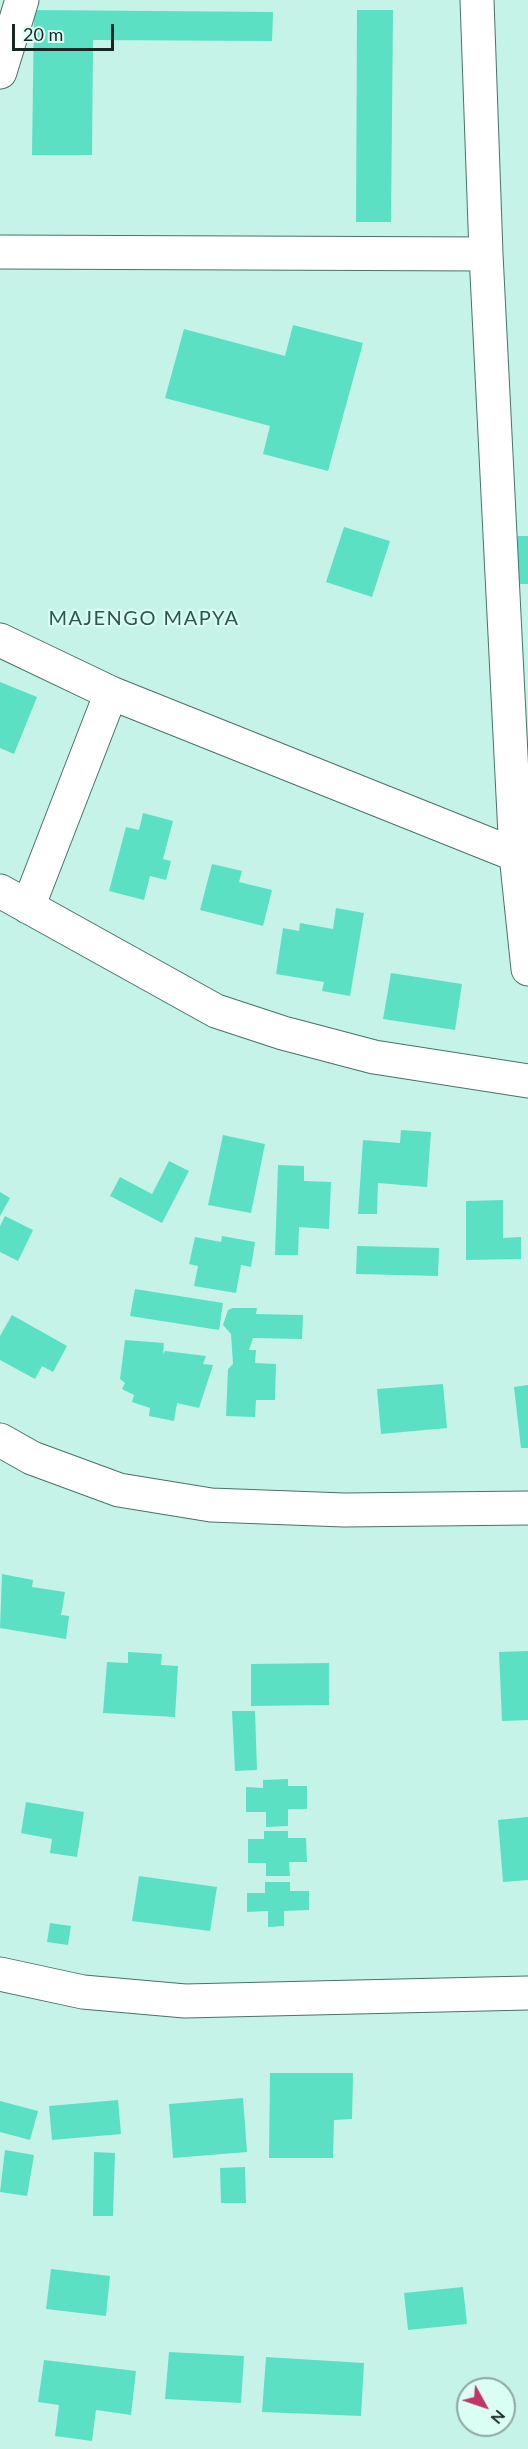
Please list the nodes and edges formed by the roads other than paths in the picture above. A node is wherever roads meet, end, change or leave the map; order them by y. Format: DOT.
graph roads {
  1 [pos="22,0"];
  2 [pos="477,0"];
  3 [pos="0,72"];
  4 [pos="0,252"];
  5 [pos="486,254"];
  6 [pos="0,640"];
  7 [pos="111,693"];
  8 [pos="516,855"];
  9 [pos="0,891"];
  10 [pos="28,908"];
  11 [pos="528,969"];
  12 [pos="528,1081"];
  13 [pos="0,1440"];
  14 [pos="528,1508"];
  15 [pos="0,1974"];
  16 [pos="528,1993"];
  1 -- 3 [label="street"];
  2 -- 5 [label="street"];
  4 -- 5 [label="street"];
  5 -- 8 [label="street"];
  6 -- 7 [label="street"];
  7 -- 8 [label="street"];
  7 -- 10 [label="street"];
  8 -- 11 [label="street"];
  9 -- 10 [label="street"];
  10 -- 12 [label="street"];
  13 -- 14 [label="street"];
  15 -- 16 [label="street"];
}
